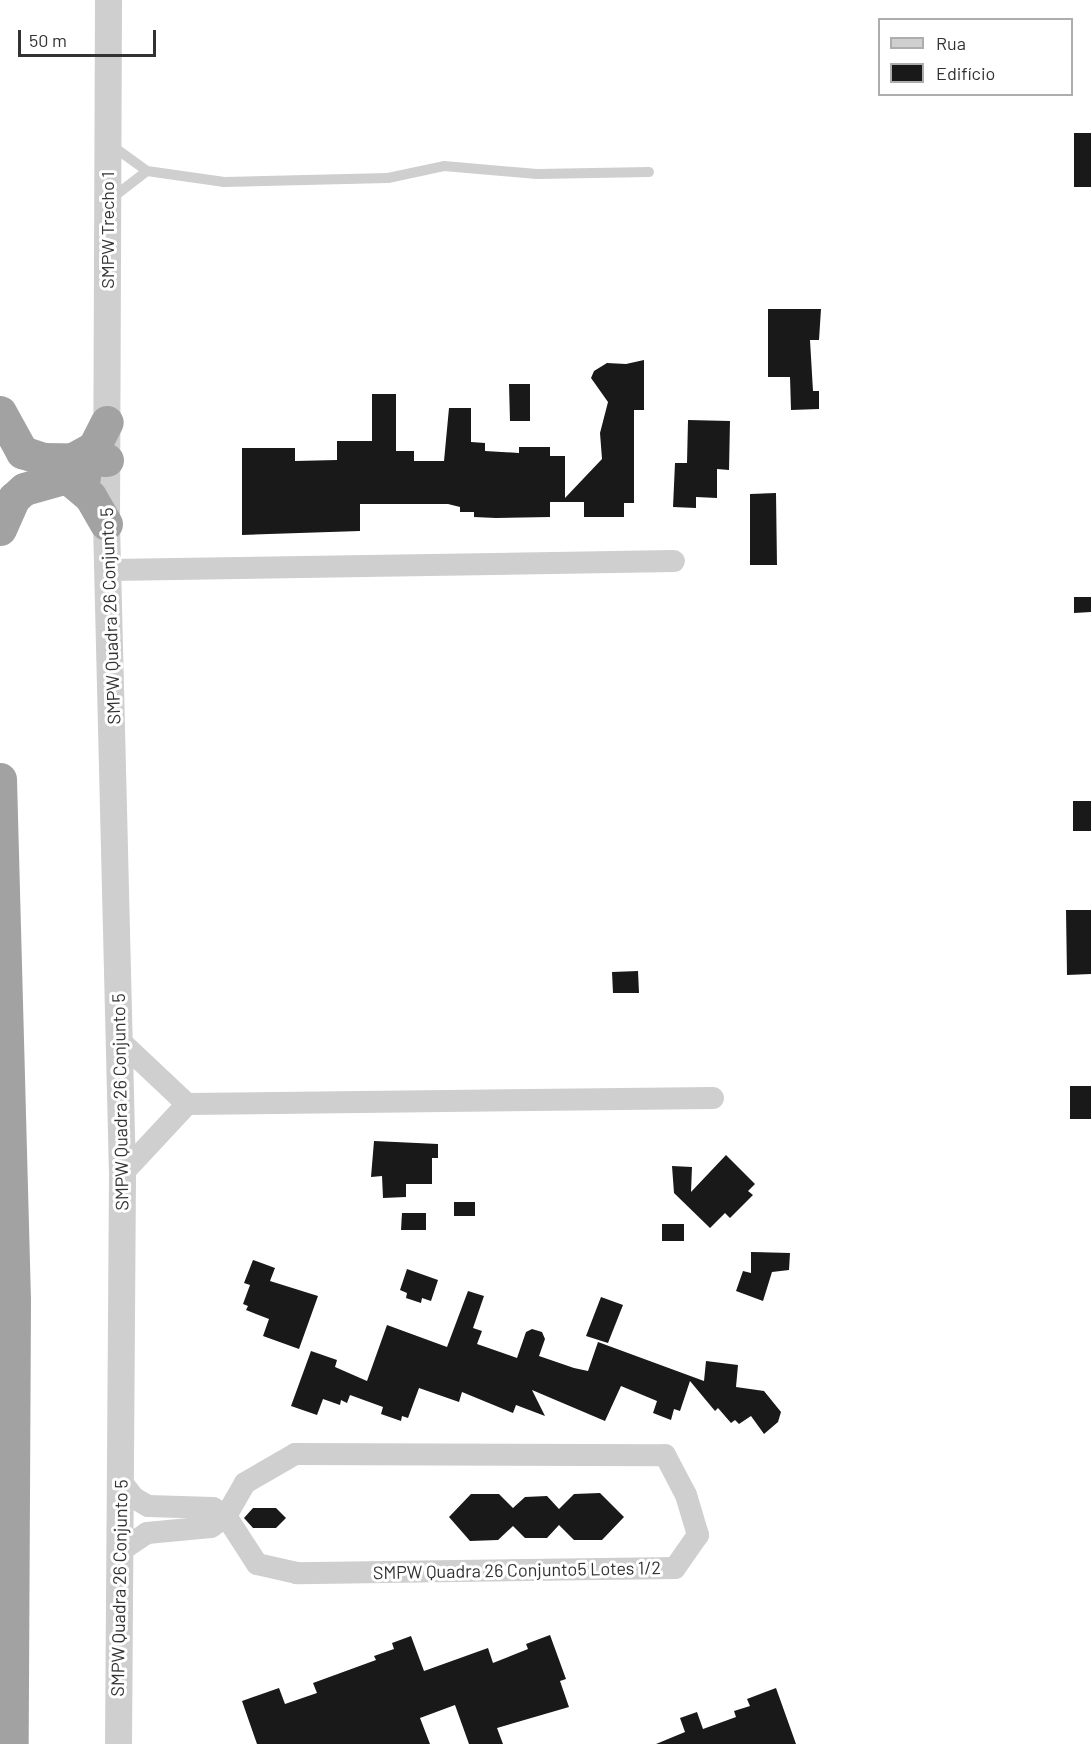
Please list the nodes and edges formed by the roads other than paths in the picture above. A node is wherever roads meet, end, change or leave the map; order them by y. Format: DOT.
graph roads {
  1 [pos="108,0"];
  2 [pos="108,142"];
  3 [pos="147,171"];
  4 [pos="649,172"];
  5 [pos="107,203"];
  6 [pos="0,412"];
  7 [pos="107,422"];
  8 [pos="69,468"];
  9 [pos="107,469"];
  10 [pos="106,524"];
  11 [pos="0,529"];
  12 [pos="674,561"];
  13 [pos="110,570"];
  14 [pos="0,778"];
  15 [pos="119,1040"];
  16 [pos="713,1098"];
  17 [pos="187,1104"];
  18 [pos="122,1174"];
  19 [pos="120,1480"];
  20 [pos="226,1516"];
  21 [pos="119,1552"];
  22 [pos="12,1744"];
  23 [pos="118,1744"];
  1 -- 2 [label="street, SMPW Trecho 1"];
  2 -- 3 [label="lane"];
  2 -- 5 [label="street, SMPW Trecho 1"];
  3 -- 4 [label="lane"];
  3 -- 5 [label="lane"];
  5 -- 7 [label="street, SMPW Trecho 1"];
  6 -- 8 [label="highway"];
  7 -- 8 [label="highway"];
  7 -- 9 [label="street, SMPW Trecho 1"];
  8 -- 9 [label="highway"];
  8 -- 10 [label="highway"];
  8 -- 11 [label="highway"];
  9 -- 10 [label="street, SMPW Quadra 26 Conjunto 5"];
  10 -- 13 [label="street, SMPW Quadra 26 Conjunto 5"];
  12 -- 13 [label="street"];
  13 -- 15 [label="street, SMPW Quadra 26 Conjunto 5"];
  14 -- 22 [label="highway"];
  15 -- 17 [label="street"];
  15 -- 18 [label="street, SMPW Quadra 26 Conjunto 5"];
  16 -- 17 [label="street"];
  17 -- 18 [label="street"];
  18 -- 19 [label="street, SMPW Quadra 26 Conjunto 5"];
  19 -- 20 [label="street"];
  19 -- 21 [label="street, SMPW Quadra 26 Conjunto 5"];
  20 -- 20 [label="street, SMPW Quadra 26 Conjunto5 Lotes 1/2"];
  20 -- 21 [label="street"];
  21 -- 23 [label="street, SMPW Quadra 26 Conjunto 5"];
}
